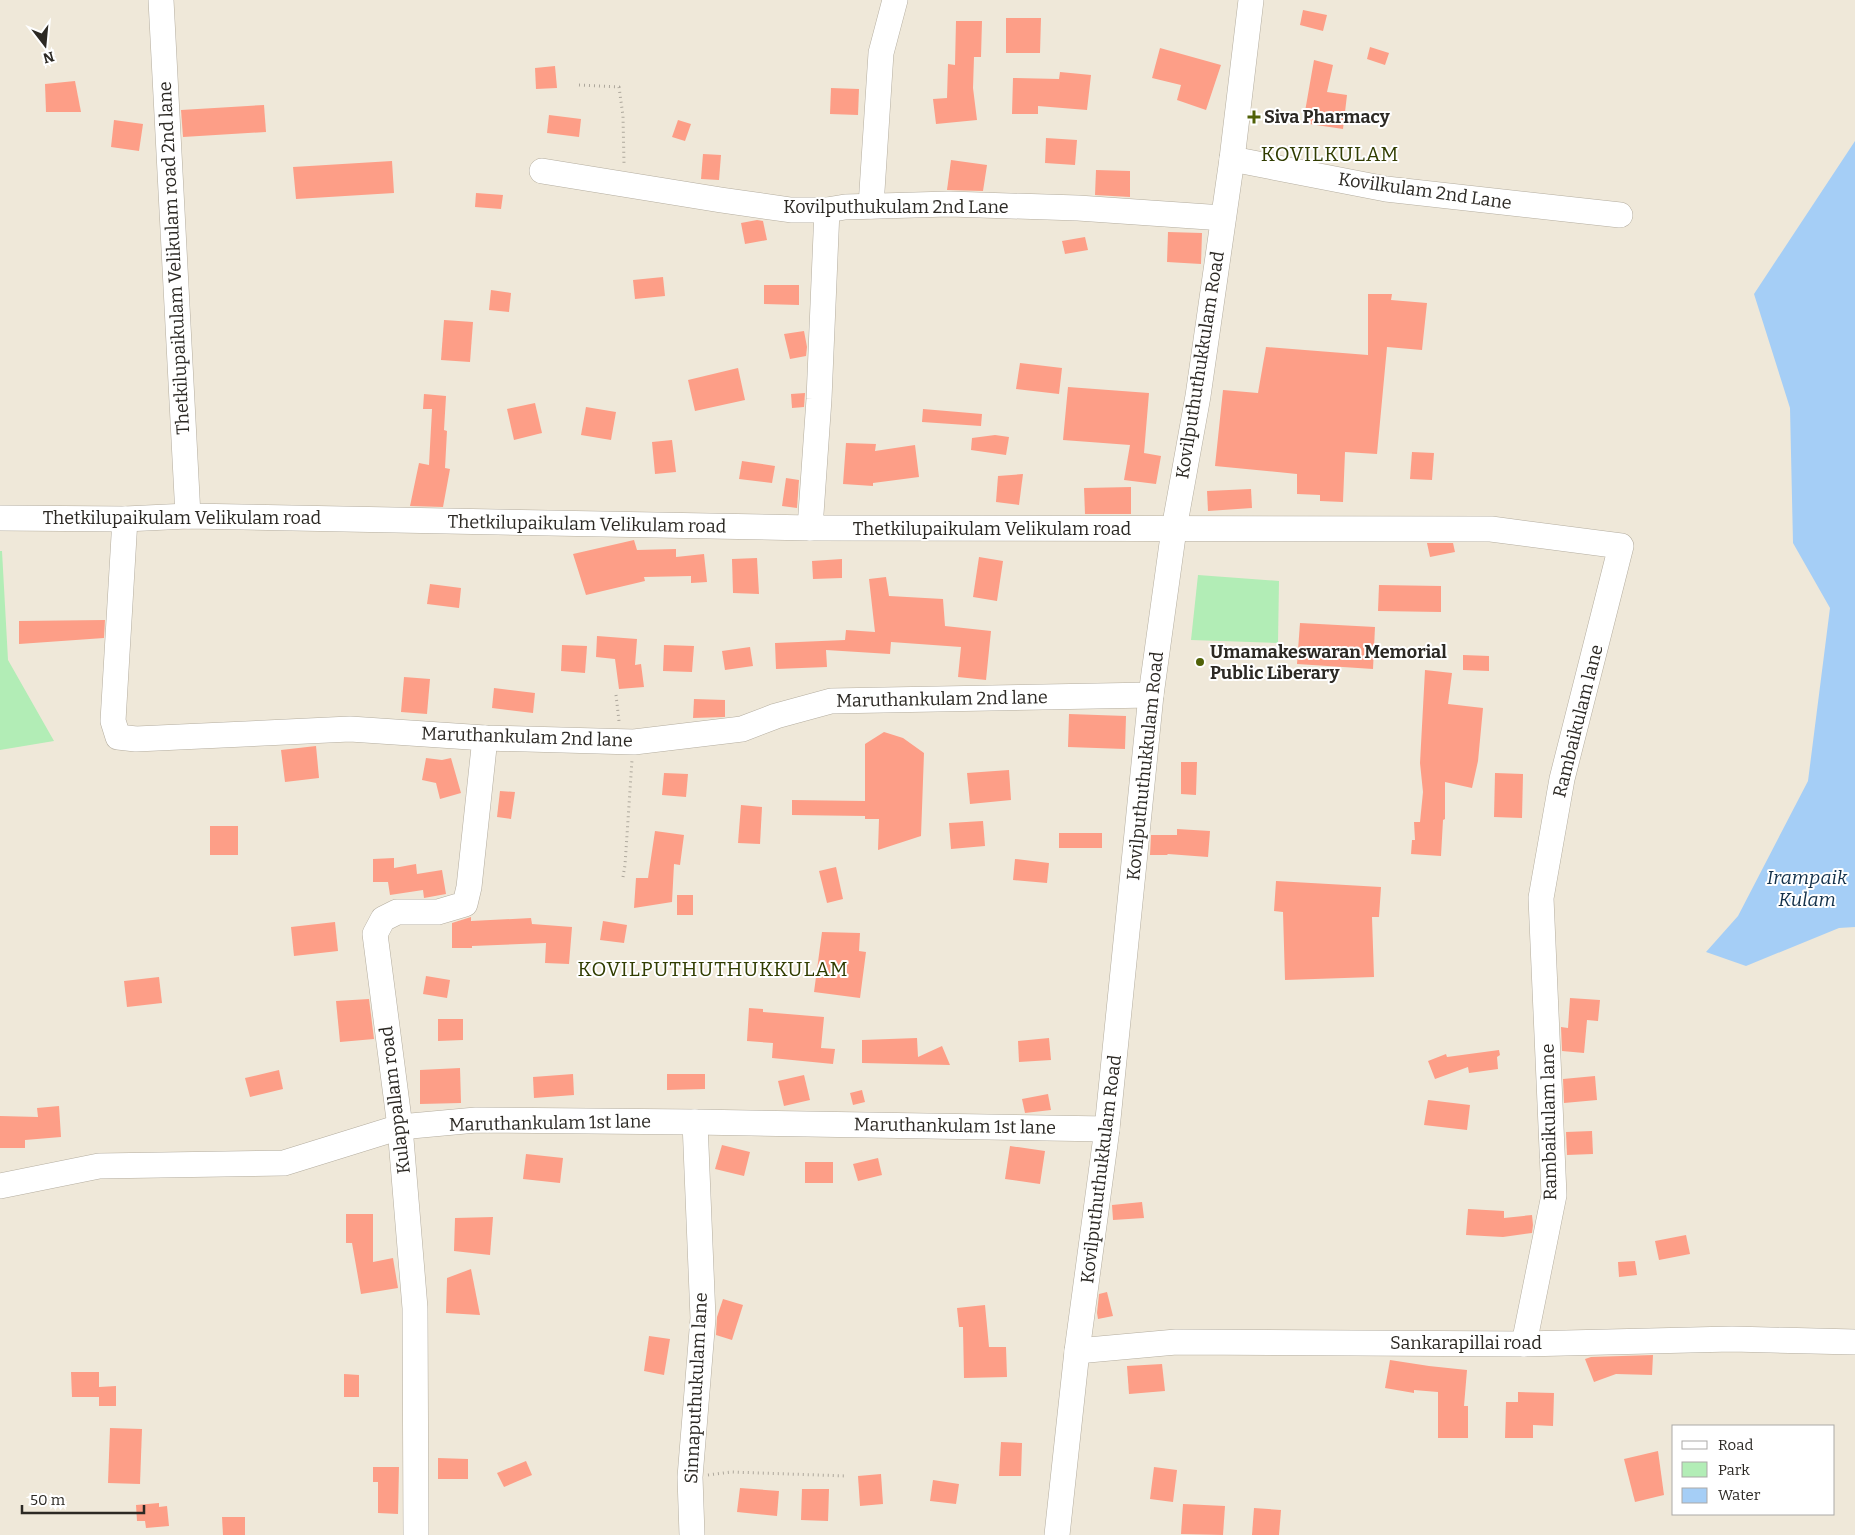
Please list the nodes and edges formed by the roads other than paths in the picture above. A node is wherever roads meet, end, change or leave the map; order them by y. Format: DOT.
graph roads {
  1 [pos="161,0"];
  2 [pos="895,0"];
  3 [pos="1251,0"];
  4 [pos="1232,159"];
  5 [pos="542,171"];
  6 [pos="871,206"];
  7 [pos="827,210"];
  8 [pos="1620,215"];
  9 [pos="1223,218"];
  10 [pos="188,516"];
  11 [pos="0,518"];
  12 [pos="125,519"];
  13 [pos="810,528"];
  14 [pos="1174,529"];
  15 [pos="1151,695"];
  16 [pos="485,738"];
  17 [pos="695,1122"];
  18 [pos="400,1127"];
  19 [pos="1108,1129"];
  20 [pos="0,1186"];
  21 [pos="1855,1342"];
  22 [pos="1524,1344"];
  23 [pos="1077,1352"];
  24 [pos="416,1535"];
  25 [pos="692,1535"];
  26 [pos="1057,1535"];
  1 -- 10 [label="street, Thetkilupaikulam Velikulam road 2nd lane"];
  2 -- 6 [label="street"];
  3 -- 4 [label="street, Kovilputhuthukkulam Road"];
  4 -- 8 [label="street, Kovilkulam 2nd Lane"];
  4 -- 9 [label="street, Kovilputhuthukkulam Road"];
  5 -- 7 [label="street, Kovilputhukulam 2nd Lane"];
  6 -- 7 [label="street, Kovilputhukulam 2nd Lane"];
  6 -- 9 [label="street, Kovilputhukulam 2nd Lane"];
  7 -- 13 [label="street"];
  9 -- 14 [label="street, Kovilputhuthukkulam Road"];
  10 -- 12 [label="street, Thetkilupaikulam Velikulam road"];
  10 -- 13 [label="street, Thetkilupaikulam Velikulam road"];
  11 -- 12 [label="street, Thetkilupaikulam Velikulam road"];
  12 -- 16 [label="street, Maruthankulam 2nd lane"];
  13 -- 14 [label="street, Thetkilupaikulam Velikulam road"];
  14 -- 15 [label="street, Kovilputhuthukkulam Road"];
  14 -- 22 [label="street, Rambaikulam lane"];
  15 -- 16 [label="street, Maruthankulam 2nd lane"];
  15 -- 19 [label="street, Kovilputhuthukkulam Road"];
  16 -- 18 [label="street, Kulappallam road"];
  17 -- 18 [label="street, Maruthankulam 1st lane"];
  17 -- 19 [label="street, Maruthankulam 1st lane"];
  17 -- 25 [label="street, Sinnaputhukulam lane"];
  18 -- 20 [label="street, Maruthankulam 1st lane"];
  18 -- 24 [label="street, Kulappallam road"];
  19 -- 23 [label="street, Kovilputhuthukkulam Road"];
  21 -- 22 [label="street, Sankarapillai road"];
  22 -- 23 [label="street, Sankarapillai road"];
  23 -- 26 [label="street, Kovilputhuthukkulam Road"];
}
